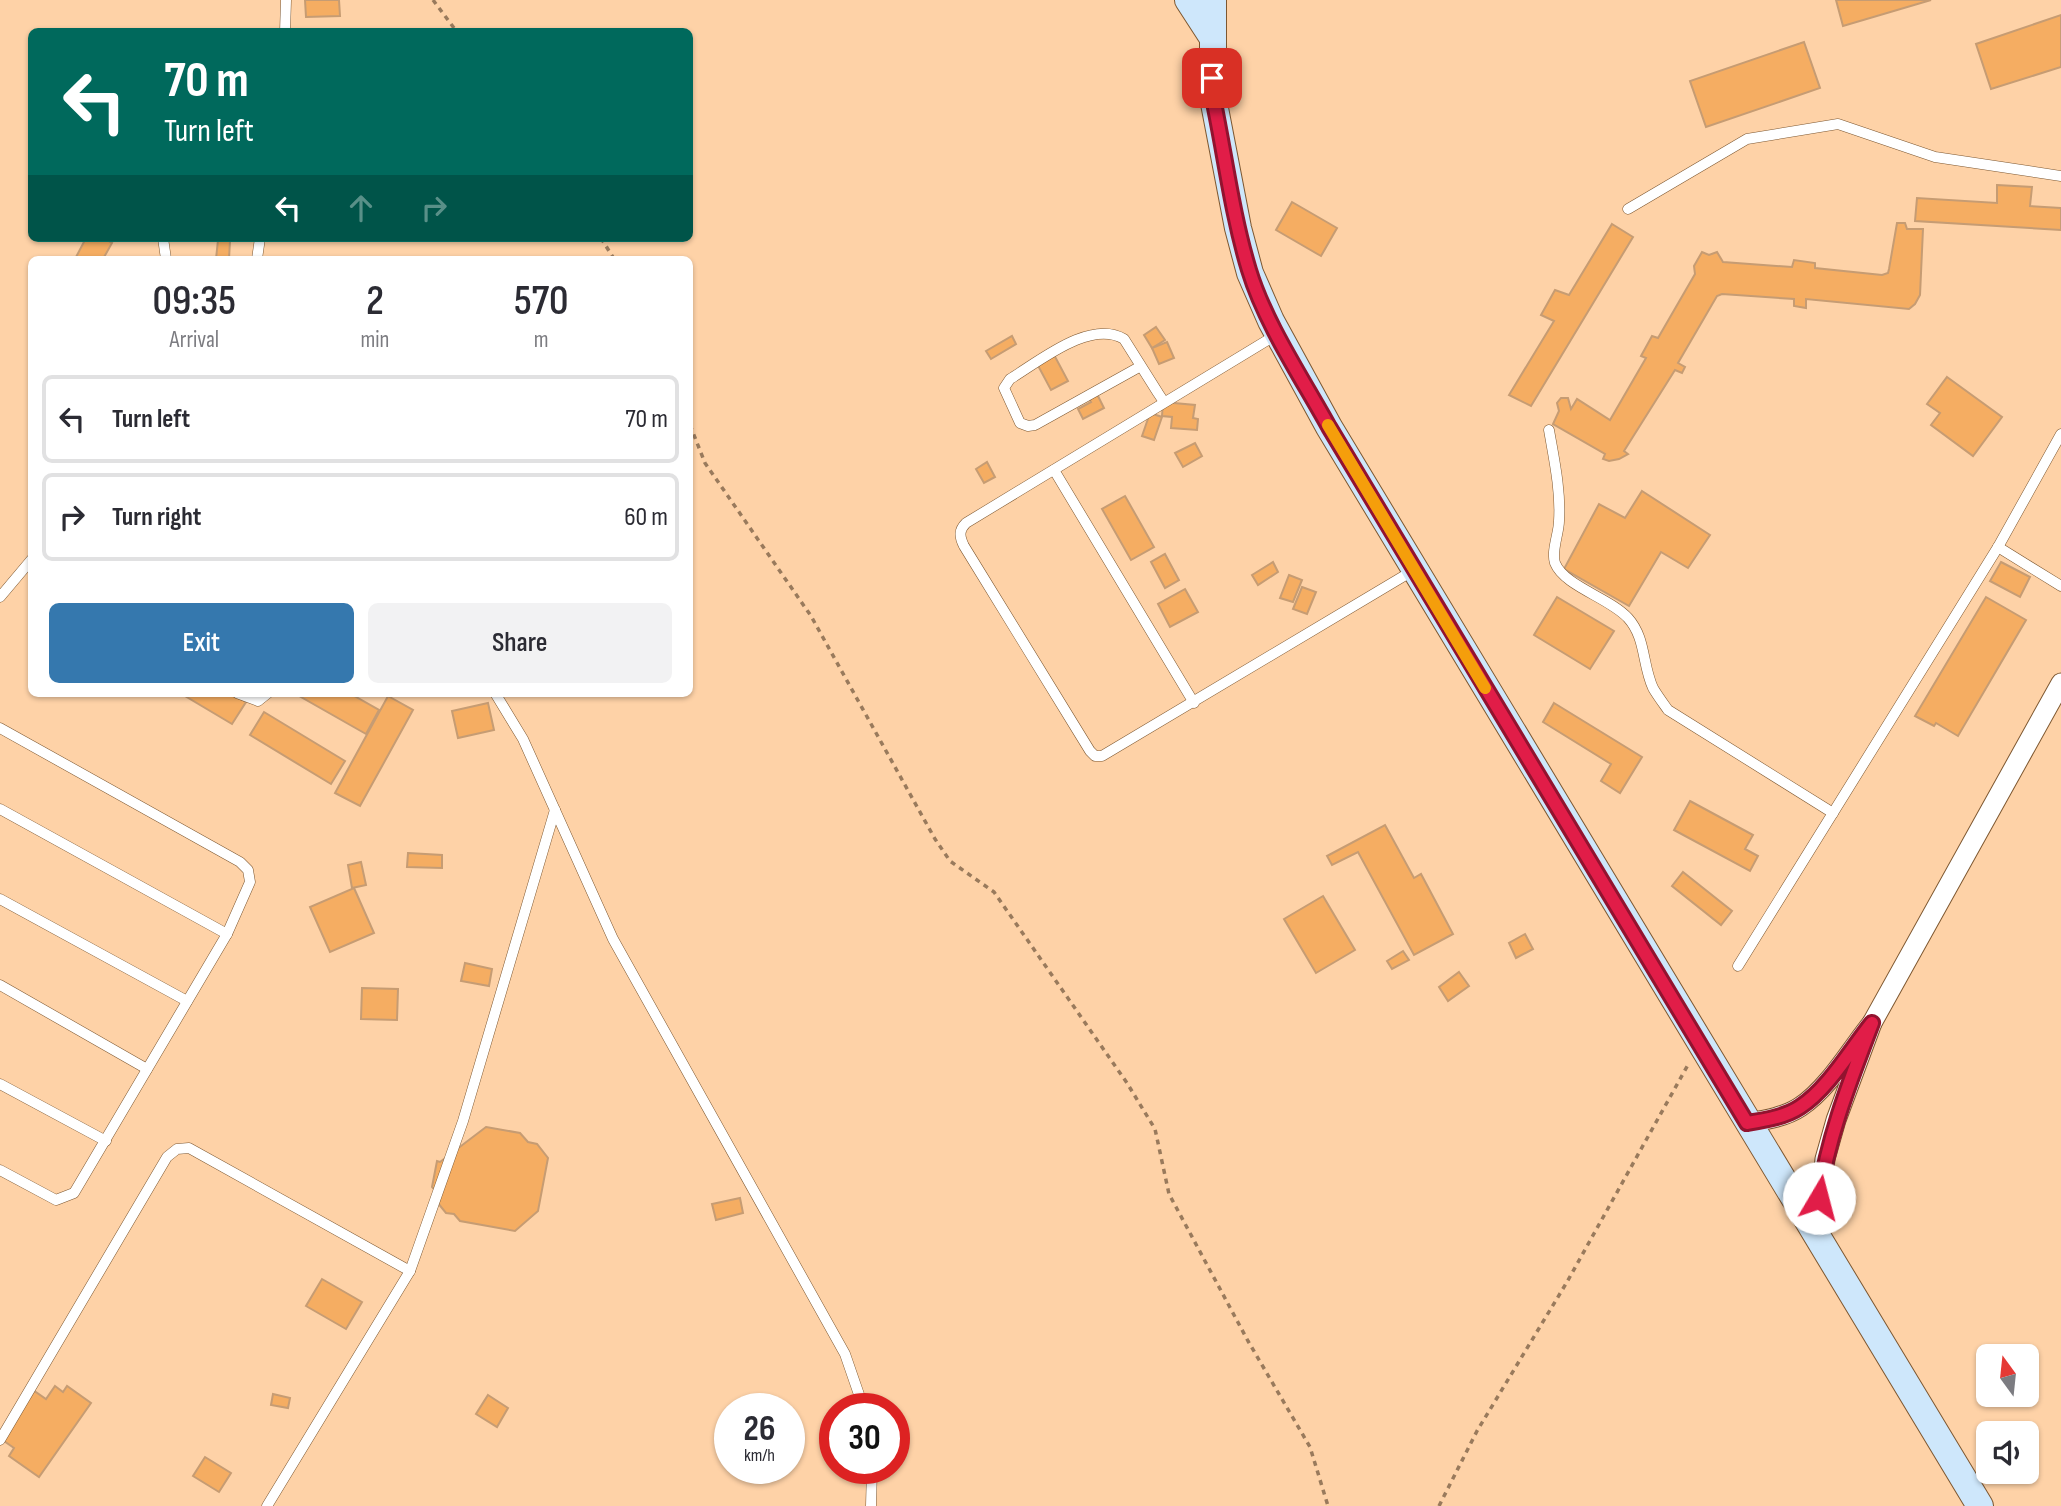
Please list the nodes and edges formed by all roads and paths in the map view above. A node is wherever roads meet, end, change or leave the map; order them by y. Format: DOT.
graph roads {
  1 [pos="286,0"];
  2 [pos="433,0"];
  3 [pos="1188,0"];
  4 [pos="1213,0"];
  5 [pos="285,28"];
  6 [pos="454,28"];
  7 [pos="1212,37"];
  8 [pos="2061,176"];
  9 [pos="1628,209"];
  10 [pos="1278,334"];
  11 [pos="1141,366"];
  12 [pos="1164,402"];
  13 [pos="1549,430"];
  14 [pos="693,433"];
  15 [pos="2061,434"];
  16 [pos="1054,470"];
  17 [pos="1998,547"];
  18 [pos="28,564"];
  19 [pos="1415,570"];
  20 [pos="2061,586"];
  21 [pos="0,597"];
  22 [pos="2061,683"];
  23 [pos="244,697"];
  24 [pos="263,697"];
  25 [pos="497,697"];
  26 [pos="1194,703"];
  27 [pos="0,728"];
  28 [pos="0,809"];
  29 [pos="555,810"];
  30 [pos="1833,813"];
  31 [pos="0,899"];
  32 [pos="227,934"];
  33 [pos="1738,966"];
  34 [pos="0,985"];
  35 [pos="187,1001"];
  36 [pos="1872,1023"];
  37 [pos="1699,1043"];
  38 [pos="147,1069"];
  39 [pos="0,1084"];
  40 [pos="1747,1123"];
  41 [pos="106,1141"];
  42 [pos="0,1170"];
  43 [pos="1817,1237"];
  44 [pos="410,1271"];
  45 [pos="861,1393"];
  46 [pos="0,1440"];
  47 [pos="872,1484"];
  48 [pos="267,1506"];
  49 [pos="872,1506"];
  50 [pos="1328,1506"];
  51 [pos="1439,1506"];
  52 [pos="1980,1506"];
  1 -- 5 [label="lane"];
  2 -- 6 [label="path"];
  3 -- 7 [label="main road"];
  4 -- 7 [label="main road"];
  7 -- 10 [label="main road"];
  8 -- 9 [label="lane"];
  10 -- 12 [label="lane"];
  10 -- 19 [label="main road"];
  11 -- 11 [label="lane"];
  11 -- 12 [label="lane"];
  12 -- 16 [label="lane"];
  13 -- 30 [label="lane"];
  14 -- 50 [label="path"];
  15 -- 17 [label="lane"];
  16 -- 26 [label="lane"];
  16 -- 26 [label="lane"];
  17 -- 20 [label="lane"];
  17 -- 30 [label="lane"];
  18 -- 21 [label="lane"];
  19 -- 26 [label="lane"];
  19 -- 37 [label="main road"];
  22 -- 36 [label="street"];
  23 -- 24 [label="lane"];
  25 -- 29 [label="lane"];
  27 -- 32 [label="lane"];
  28 -- 32 [label="lane"];
  29 -- 44 [label="lane"];
  29 -- 45 [label="lane"];
  30 -- 33 [label="lane"];
  31 -- 35 [label="lane"];
  32 -- 35 [label="lane"];
  34 -- 38 [label="lane"];
  35 -- 38 [label="lane"];
  36 -- 40 [label="street"];
  36 -- 43 [label="street"];
  37 -- 40 [label="main road"];
  37 -- 51 [label="path"];
  38 -- 41 [label="lane"];
  39 -- 41 [label="lane"];
  40 -- 43 [label="main road"];
  41 -- 42 [label="lane"];
  43 -- 52 [label="main road"];
  44 -- 46 [label="lane"];
  44 -- 48 [label="lane"];
  47 -- 49 [label="lane"];
}
